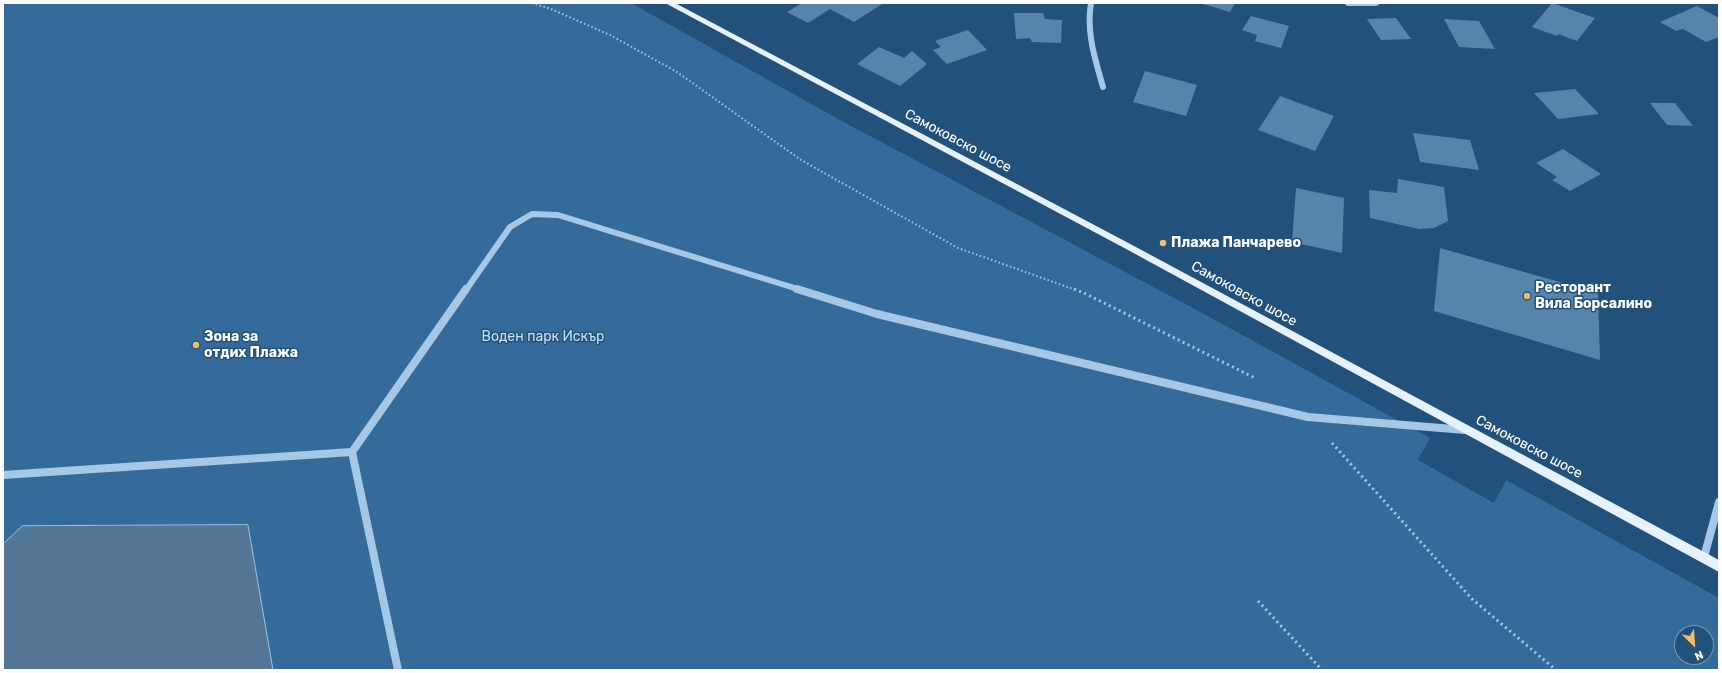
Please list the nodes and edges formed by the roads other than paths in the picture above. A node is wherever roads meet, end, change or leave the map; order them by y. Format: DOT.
graph roads {
  1 [pos="669,3"];
  2 [pos="1091,3"];
  3 [pos="1348,3"];
  4 [pos="1376,3"];
  5 [pos="1103,87"];
  6 [pos="1470,430"];
  7 [pos="352,452"];
  8 [pos="3,475"];
  9 [pos="1719,502"];
  10 [pos="1704,557"];
  11 [pos="1719,566"];
  12 [pos="398,670"];
  1 -- 6 [label="main road, Самоковско шосе"];
  2 -- 5 [label="street"];
  3 -- 4 [label="street"];
  6 -- 7 [label="street"];
  6 -- 10 [label="main road, Самоковско шосе"];
  7 -- 8 [label="street"];
  7 -- 12 [label="street"];
  9 -- 10 [label="street"];
  10 -- 11 [label="main road, Самоковско шосе"];
}
